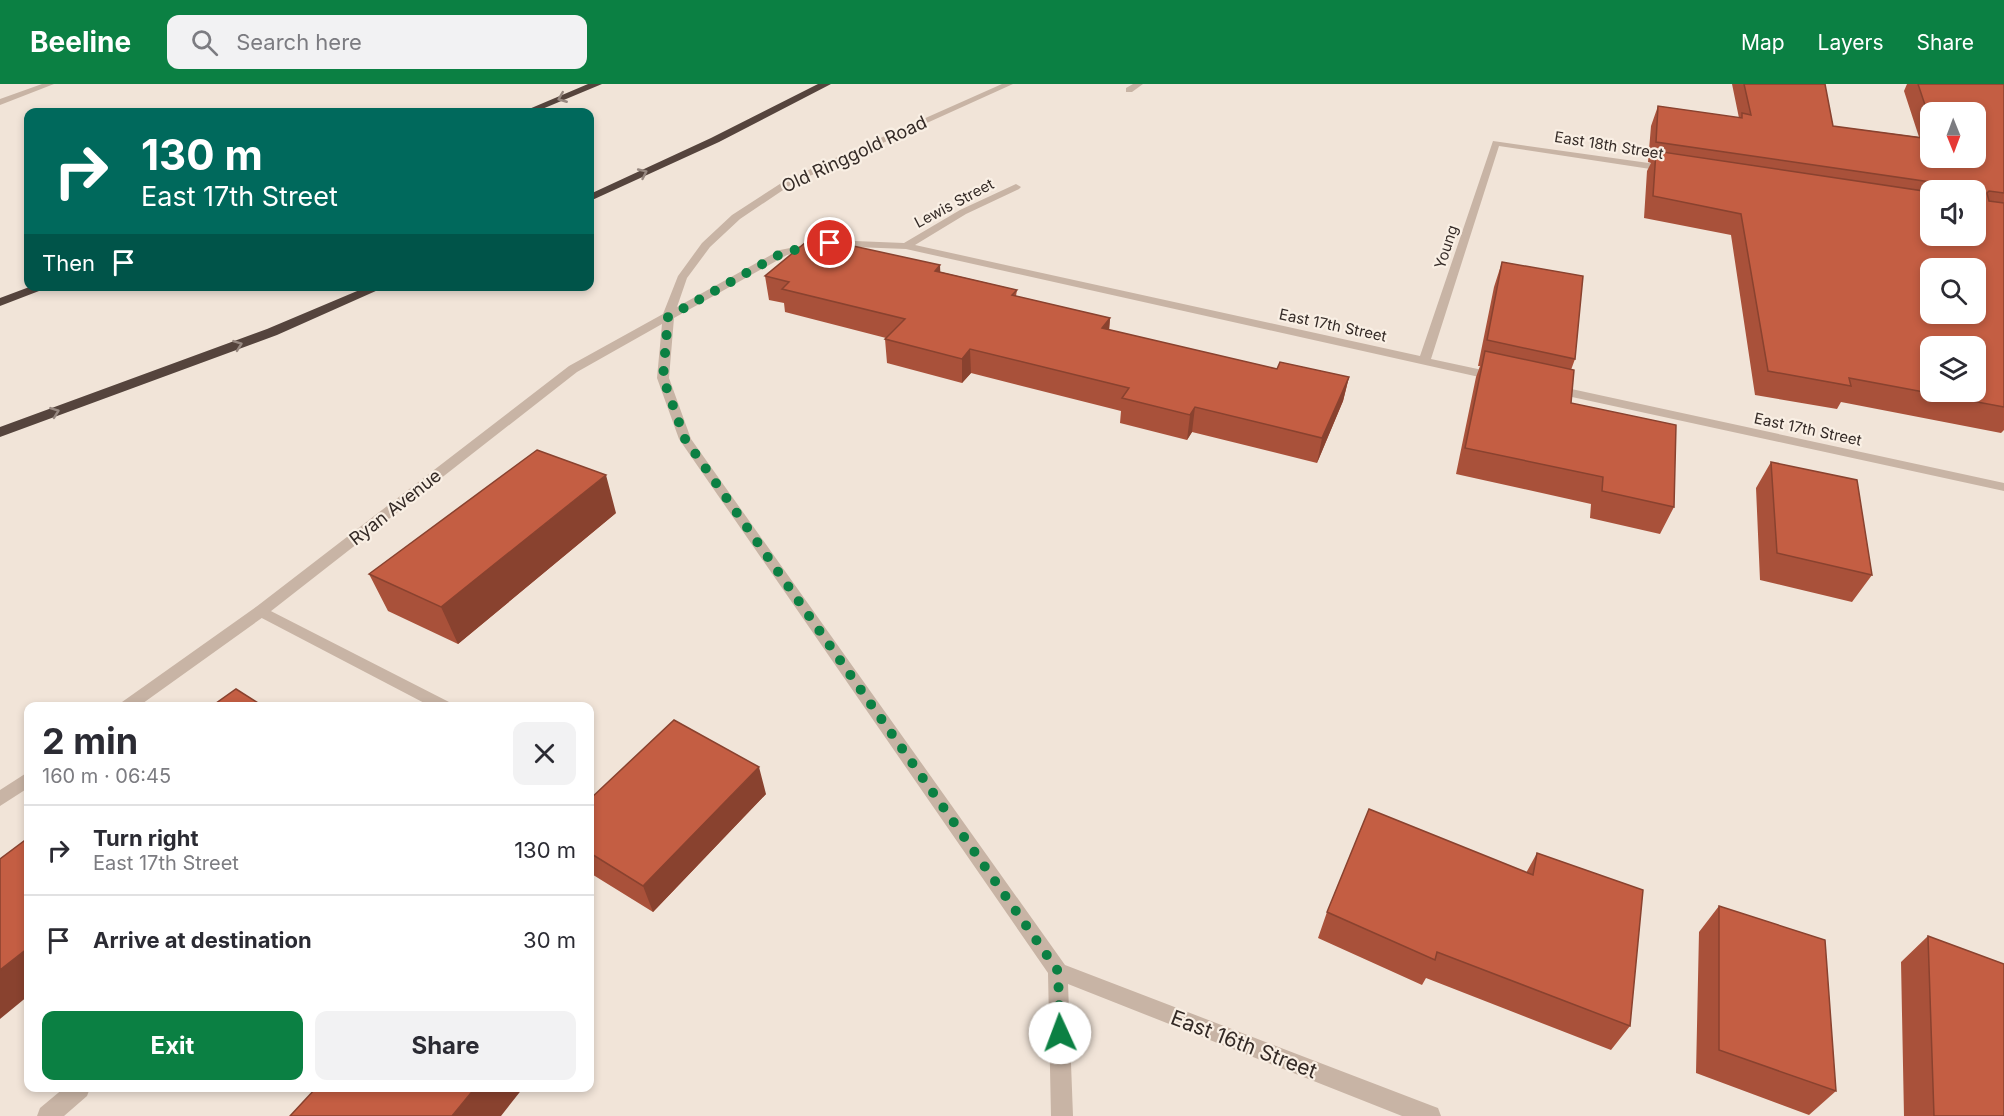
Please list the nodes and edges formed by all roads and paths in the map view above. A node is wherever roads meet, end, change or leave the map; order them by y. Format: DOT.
graph roads {
  1 [pos="50,84"];
  2 [pos="597,84"];
  3 [pos="826,84"];
  4 [pos="1009,84"];
  5 [pos="1139,84"];
  6 [pos="1129,90"];
  7 [pos="0,102"];
  8 [pos="536,108"];
  9 [pos="1497,143"];
  10 [pos="1684,172"];
  11 [pos="1016,187"];
  12 [pos="594,196"];
  13 [pos="906,246"];
  14 [pos="32,291"];
  15 [pos="369,291"];
  16 [pos="0,302"];
  17 [pos="668,317"];
  18 [pos="1424,361"];
  19 [pos="1505,379"];
  20 [pos="1540,386"];
  21 [pos="0,432"];
  22 [pos="2004,487"];
  23 [pos="261,611"];
  24 [pos="135,702"];
  25 [pos="435,702"];
  26 [pos="24,782"];
  27 [pos="0,799"];
  28 [pos="1058,971"];
  29 [pos="75,1092"];
  30 [pos="48,1116"];
  31 [pos="1062,1116"];
  32 [pos="1430,1116"];
  1 -- 7 [label="street"];
  2 -- 8 [label="highway, one-way"];
  12 -- 3 [label="highway, one-way"];
  4 -- 17 [label="street, Old Ringgold Road"];
  5 -- 6 [label="street"];
  9 -- 10 [label="street, East 18th Street"];
  9 -- 18 [label="street, Young"];
  11 -- 13 [label="street, Lewis Street"];
  13 -- 17 [label="street, East 17th Street"];
  13 -- 18 [label="street, East 17th Street"];
  14 -- 16 [label="highway"];
  21 -- 15 [label="highway, one-way"];
  17 -- 23 [label="street, Ryan Avenue"];
  17 -- 28 [label="street, Old Ringgold Road"];
  18 -- 19 [label="street, East 17th Street"];
  20 -- 22 [label="street, East 17th Street"];
  23 -- 24 [label="street, Ryan Avenue"];
  23 -- 25 [label="street"];
  26 -- 27 [label="street"];
  28 -- 31 [label="street"];
  28 -- 32 [label="street, East 16th Street"];
  29 -- 30 [label="street"];
}
